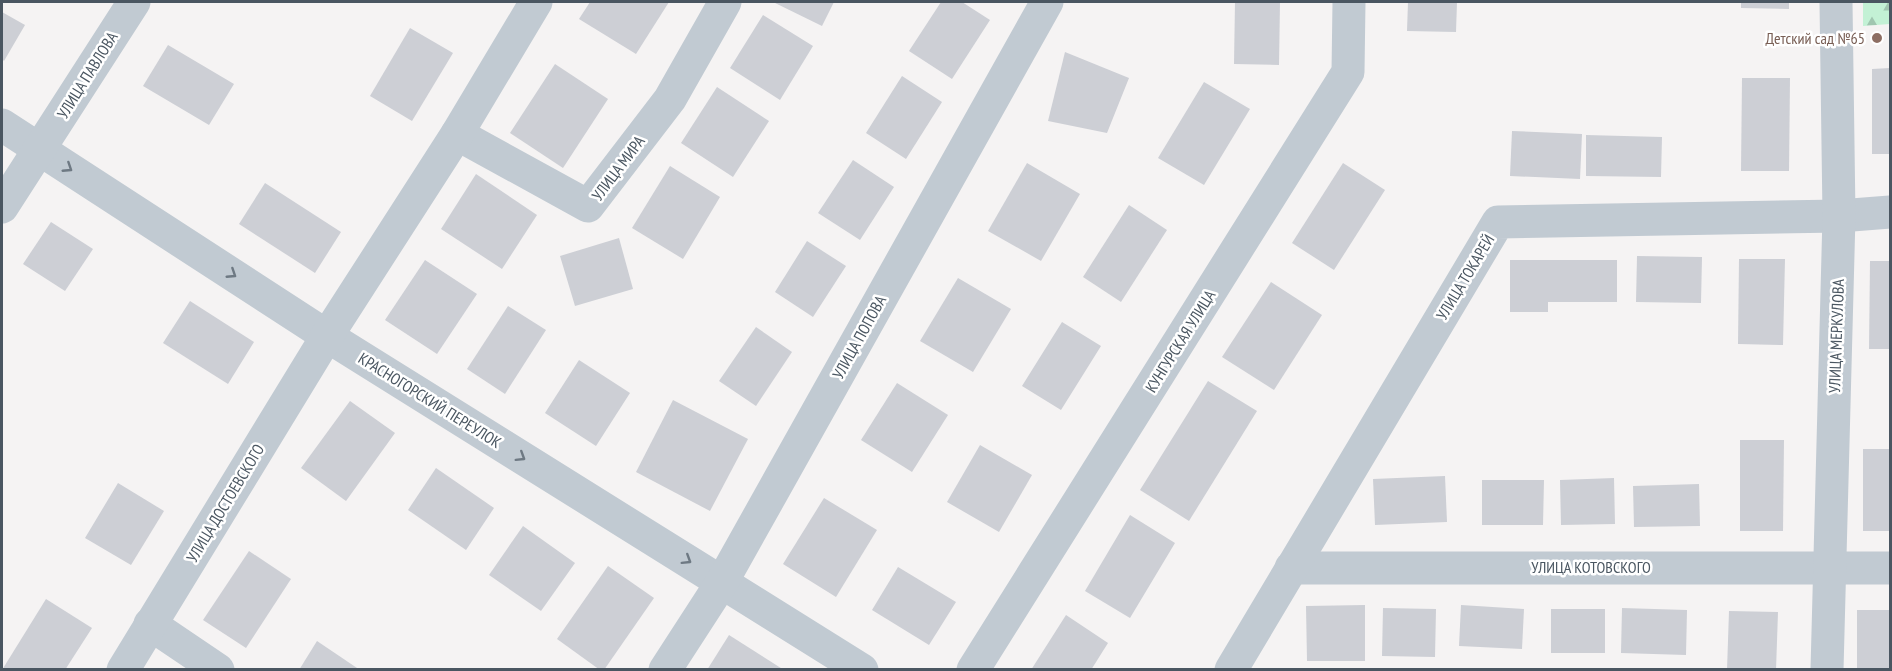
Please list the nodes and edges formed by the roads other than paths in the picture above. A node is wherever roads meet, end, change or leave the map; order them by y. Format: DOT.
graph roads {
  1 [pos="134,2"];
  2 [pos="536,2"];
  3 [pos="725,2"];
  4 [pos="1047,2"];
  5 [pos="1349,2"];
  6 [pos="1836,2"];
  7 [pos="2,125"];
  8 [pos="457,134"];
  9 [pos="40,149"];
  10 [pos="2,207"];
  11 [pos="1890,212"];
  12 [pos="1839,216"];
  13 [pos="327,336"];
  14 [pos="1829,567"];
  15 [pos="1292,568"];
  16 [pos="1890,568"];
  17 [pos="722,582"];
  18 [pos="150,624"];
  19 [pos="123,669"];
  20 [pos="218,669"];
  21 [pos="665,669"];
  22 [pos="862,669"];
  23 [pos="973,669"];
  24 [pos="1231,669"];
  25 [pos="1827,669"];
  1 -- 9 [label="street, УЛИЦА ПАВЛОВА"];
  2 -- 8 [label="street"];
  3 -- 8 [label="street, УЛИЦА МИРА"];
  4 -- 17 [label="street, УЛИЦА ПОПОВА"];
  5 -- 23 [label="street, КУНГУРСКАЯ УЛИЦА"];
  6 -- 12 [label="street, УЛИЦА МЕРКУЛОВА"];
  7 -- 9 [label="street, КРАСНОГОРСКИЙ ПЕРЕУЛОК"];
  8 -- 13 [label="street"];
  9 -- 10 [label="street, УЛИЦА ПАВЛОВА"];
  9 -- 13 [label="street, КРАСНОГОРСКИЙ ПЕРЕУЛОК, one-way"];
  11 -- 12 [label="street, УЛИЦА ТОКАРЕЙ"];
  12 -- 14 [label="street, УЛИЦА МЕРКУЛОВА"];
  12 -- 15 [label="street, УЛИЦА ТОКАРЕЙ"];
  13 -- 17 [label="street, КРАСНОГОРСКИЙ ПЕРЕУЛОК, one-way"];
  13 -- 18 [label="street, УЛИЦА ДОСТОЕВСКОГО"];
  14 -- 15 [label="street, УЛИЦА КОТОВСКОГО"];
  14 -- 16 [label="street, УЛИЦА КОТОВСКОГО"];
  14 -- 25 [label="street, УЛИЦА МЕРКУЛОВА"];
  15 -- 24 [label="street, УЛИЦА ТОКАРЕЙ"];
  17 -- 21 [label="street, УЛИЦА ПОПОВА"];
  17 -- 22 [label="street, КРАСНОГОРСКИЙ ПЕРЕУЛОК"];
  18 -- 19 [label="street, УЛИЦА ДОСТОЕВСКОГО"];
  18 -- 20 [label="street"];
}
